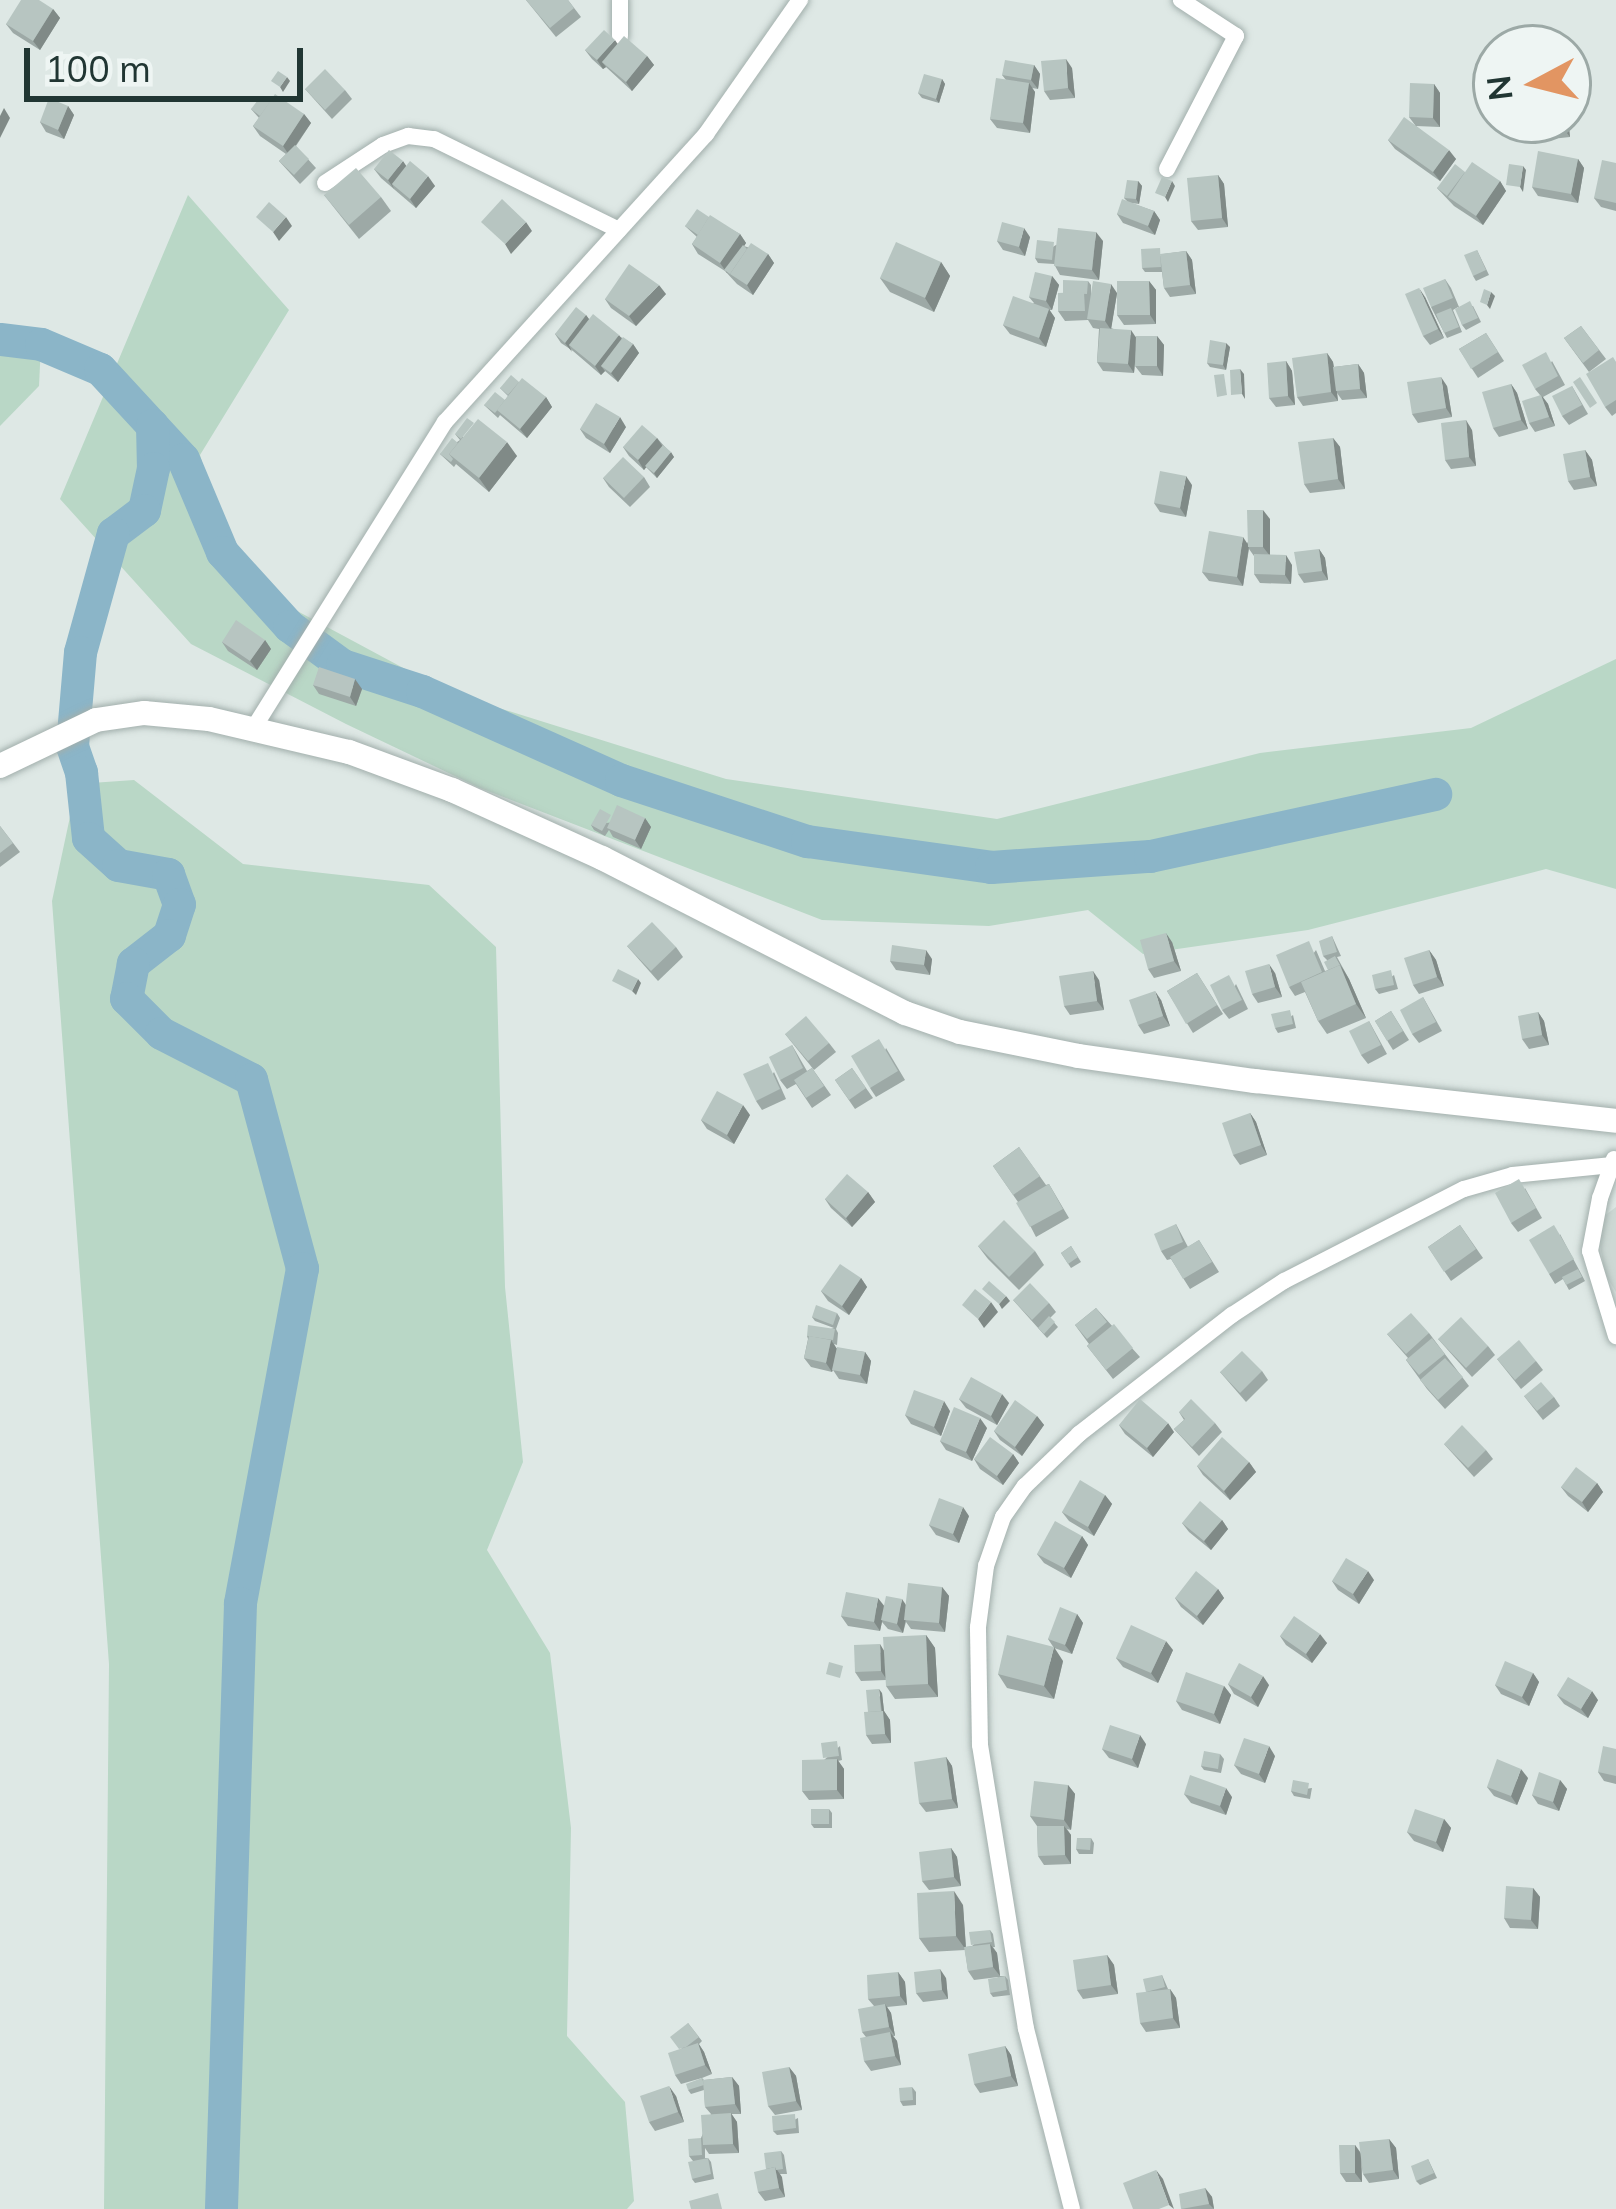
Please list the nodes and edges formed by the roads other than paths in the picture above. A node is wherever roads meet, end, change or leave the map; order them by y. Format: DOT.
graph roads {
  1 [pos="620,0"];
  2 [pos="800,0"];
  3 [pos="1181,0"];
  4 [pos="620,37"];
  5 [pos="1167,169"];
  6 [pos="325,183"];
  7 [pos="619,230"];
  8 [pos="253,729"];
  9 [pos="0,766"];
  10 [pos="1616,1121"];
  11 [pos="1614,1160"];
  12 [pos="1616,1336"];
  13 [pos="1072,2209"];
  1 -- 4 [label="street"];
  2 -- 7 [label="street"];
  3 -- 5 [label="street"];
  6 -- 7 [label="street"];
  7 -- 8 [label="street"];
  8 -- 9 [label="main road"];
  8 -- 10 [label="main road"];
  11 -- 12 [label="street"];
  11 -- 13 [label="street"];
}
